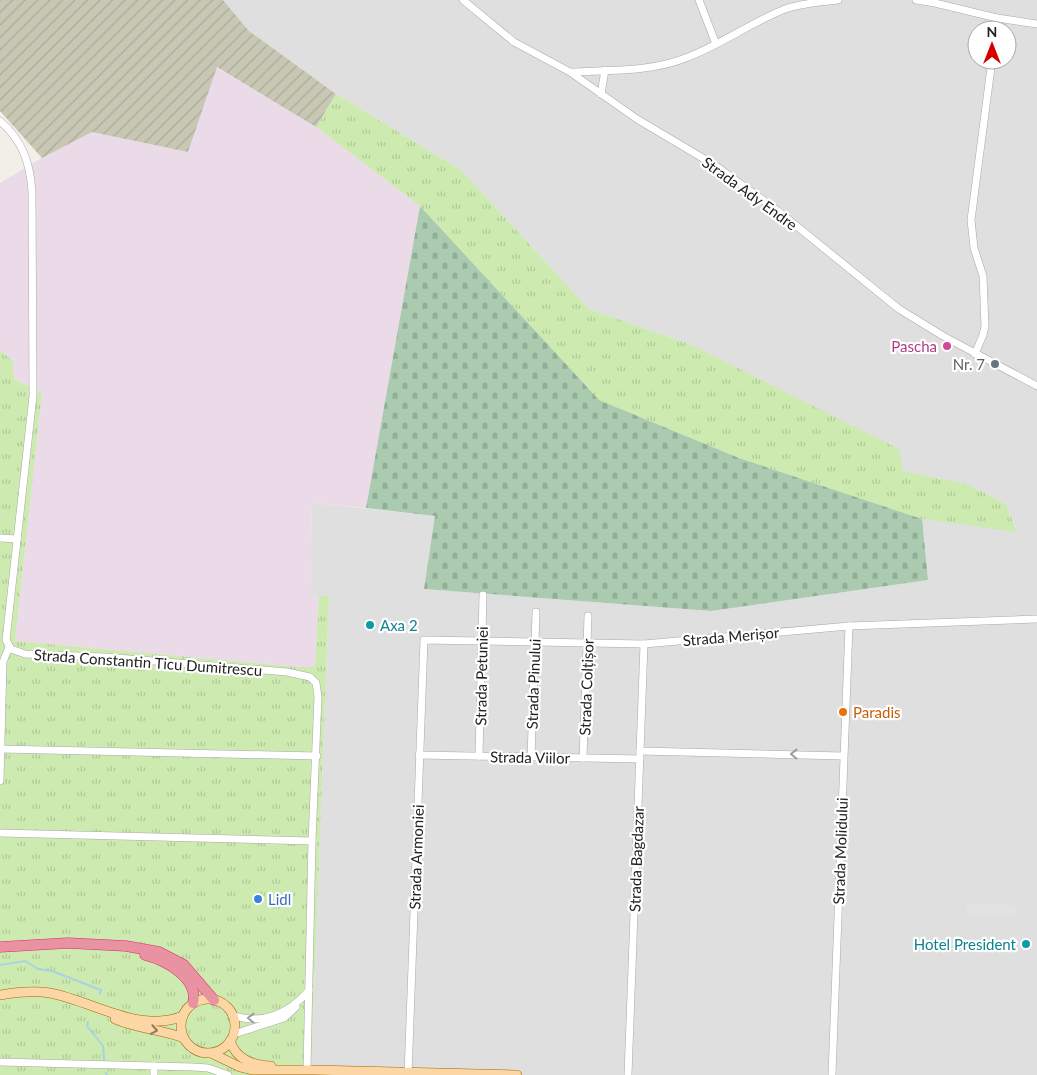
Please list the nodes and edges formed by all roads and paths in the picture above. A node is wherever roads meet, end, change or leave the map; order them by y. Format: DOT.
graph roads {
  1 [pos="463,0"];
  2 [pos="699,0"];
  3 [pos="838,0"];
  4 [pos="916,0"];
  5 [pos="997,18"];
  6 [pos="1037,24"];
  7 [pos="716,44"];
  8 [pos="605,70"];
  9 [pos="991,70"];
  10 [pos="570,72"];
  11 [pos="601,94"];
  12 [pos="0,122"];
  13 [pos="976,354"];
  14 [pos="1037,386"];
  15 [pos="0,538"];
  16 [pos="17,540"];
  17 [pos="483,596"];
  18 [pos="536,612"];
  19 [pos="588,616"];
  20 [pos="1037,619"];
  21 [pos="849,626"];
  22 [pos="424,640"];
  23 [pos="482,641"];
  24 [pos="534,642"];
  25 [pos="588,642"];
  26 [pos="644,644"];
  27 [pos="9,647"];
  28 [pos="1,749"];
  29 [pos="419,755"];
  30 [pos="640,755"];
  31 [pos="317,756"];
  32 [pos="479,756"];
  33 [pos="843,756"];
  34 [pos="531,757"];
  35 [pos="583,758"];
  36 [pos="0,780"];
  37 [pos="0,833"];
  38 [pos="312,842"];
  39 [pos="92,945"];
  40 [pos="0,949"];
  41 [pos="309,989"];
  42 [pos="0,995"];
  43 [pos="214,1000"];
  44 [pos="76,1001"];
  45 [pos="300,1001"];
  46 [pos="193,1003"];
  47 [pos="232,1015"];
  48 [pos="183,1016"];
  49 [pos="232,1037"];
  50 [pos="184,1038"];
  51 [pos="211,1053"];
  52 [pos="0,1062"];
  53 [pos="154,1066"];
  54 [pos="295,1069"];
  55 [pos="239,1071"];
  56 [pos="312,1071"];
  57 [pos="408,1073"];
  58 [pos="154,1075"];
  59 [pos="228,1075"];
  60 [pos="517,1075"];
  61 [pos="628,1075"];
  62 [pos="832,1075"];
  1 -- 10 [label="street, Strada Ady Endre"];
  2 -- 7 [label="street"];
  3 -- 7 [label="street"];
  4 -- 5 [label="street"];
  5 -- 6 [label="street"];
  7 -- 8 [label="street"];
  8 -- 10 [label="street"];
  8 -- 11 [label="street"];
  9 -- 13 [label="street"];
  10 -- 11 [label="street, Strada Ady Endre"];
  11 -- 13 [label="street, Strada Ady Endre"];
  12 -- 16 [label="street"];
  13 -- 14 [label="street, Strada Ady Endre"];
  15 -- 16 [label="street"];
  16 -- 27 [label="street"];
  17 -- 23 [label="street, Strada Petuniei"];
  18 -- 24 [label="street, Strada Pinului"];
  19 -- 25 [label="street, Strada Colțișor"];
  20 -- 21 [label="street, Strada Merișor"];
  21 -- 26 [label="street, Strada Merișor"];
  21 -- 33 [label="street, Strada Molidului"];
  22 -- 23 [label="street, Strada Merișor"];
  22 -- 29 [label="street, Strada Armoniei"];
  23 -- 24 [label="street, Strada Merișor"];
  23 -- 32 [label="street, Strada Petuniei"];
  24 -- 25 [label="street, Strada Merișor"];
  24 -- 34 [label="street, Strada Pinului"];
  25 -- 26 [label="street, Strada Merișor"];
  25 -- 35 [label="street, Strada Colțișor"];
  26 -- 30 [label="street, Strada Bagdazar"];
  27 -- 28 [label="street"];
  27 -- 31 [label="street, Strada Constantin Ticu Dumitrescu"];
  28 -- 31 [label="street"];
  28 -- 36 [label="street"];
  29 -- 32 [label="street, Strada Viilor"];
  29 -- 57 [label="street, Strada Armoniei"];
  33 -- 30 [label="street, Strada Viilor, one-way"];
  30 -- 35 [label="street, Strada Viilor"];
  30 -- 61 [label="street, Strada Bagdazar"];
  31 -- 38 [label="street, Strada Constantin Ticu Dumitrescu"];
  32 -- 34 [label="street, Strada Viilor"];
  33 -- 62 [label="street, Strada Molidului"];
  34 -- 35 [label="street, Strada Viilor"];
  37 -- 38 [label="street"];
  38 -- 41 [label="street, Strada Constantin Ticu Dumitrescu"];
  39 -- 40 [label="highway"];
  39 -- 43 [label="highway"];
  39 -- 46 [label="highway"];
  41 -- 45 [label="street"];
  41 -- 56 [label="street, Strada Constantin Ticu Dumitrescu"];
  42 -- 44 [label="main road"];
  43 -- 46 [label="main road"];
  43 -- 47 [label="main road"];
  44 -- 48 [label="main road"];
  44 -- 50 [label="main road, one-way"];
  45 -- 47 [label="street, one-way"];
  45 -- 49 [label="street"];
  46 -- 48 [label="main road"];
  47 -- 49 [label="main road"];
  48 -- 50 [label="main road"];
  49 -- 51 [label="main road"];
  49 -- 54 [label="main road"];
  50 -- 51 [label="main road"];
  51 -- 55 [label="main road"];
  52 -- 53 [label="street"];
  53 -- 58 [label="street"];
  53 -- 59 [label="street"];
  54 -- 55 [label="main road"];
  54 -- 56 [label="main road"];
  56 -- 57 [label="main road"];
  57 -- 60 [label="main road"];
}
